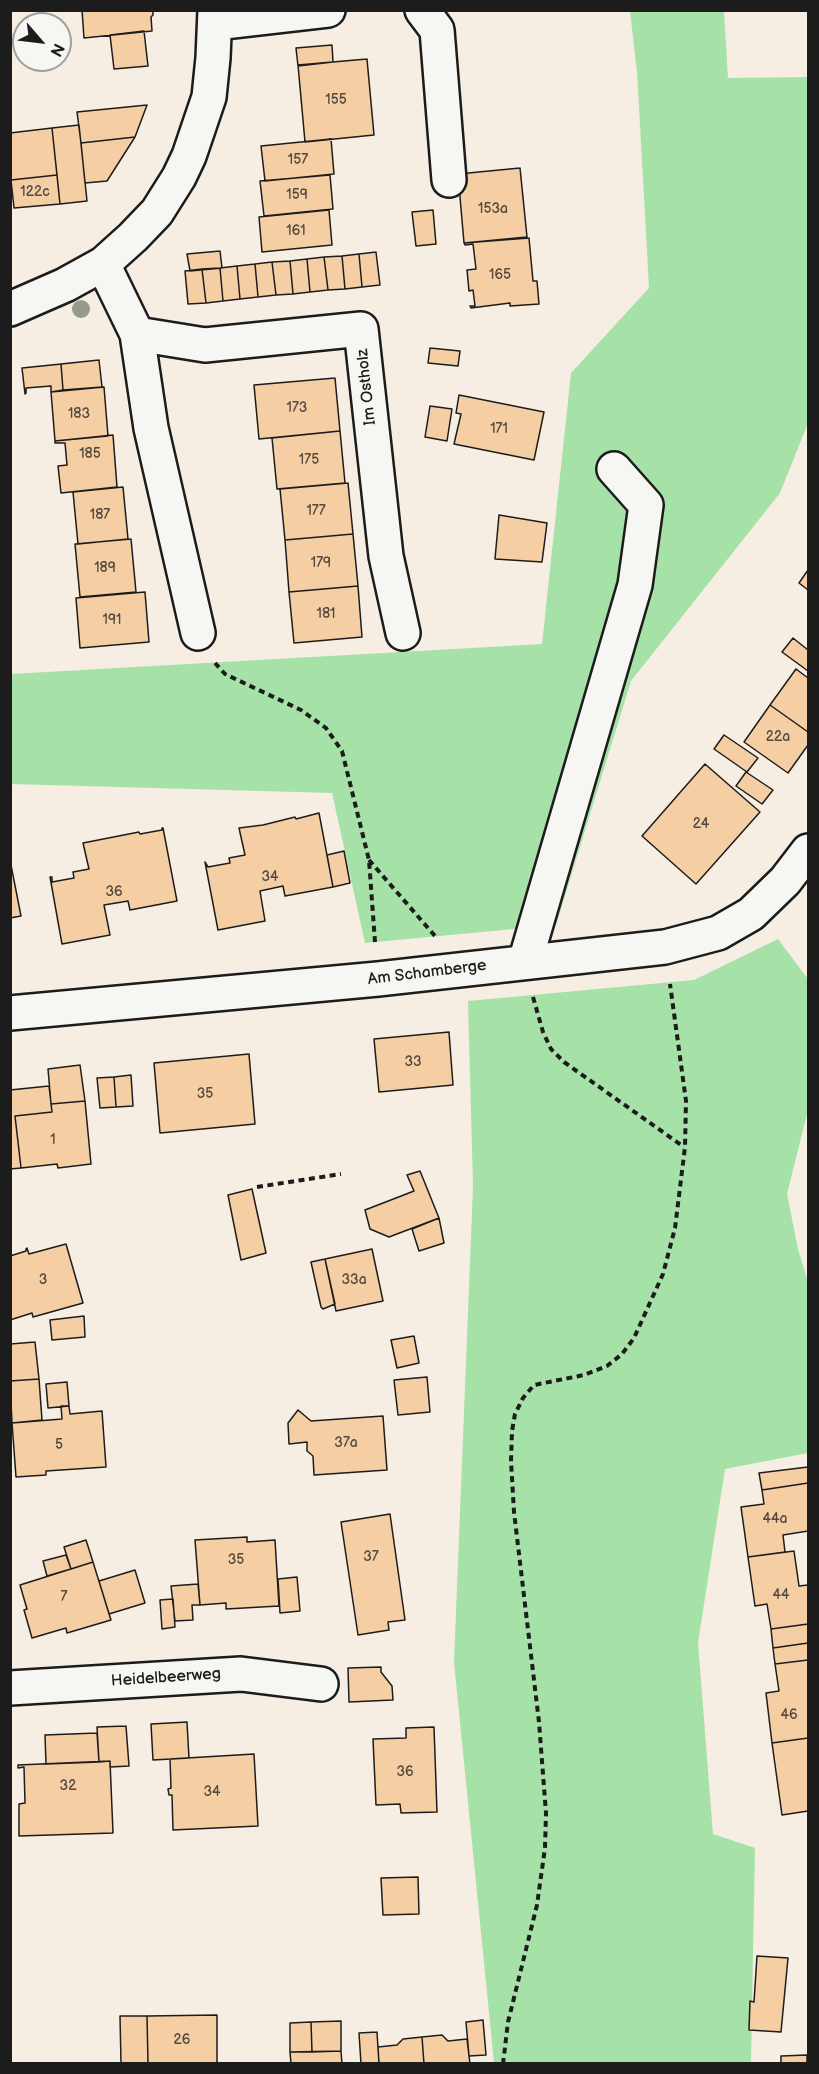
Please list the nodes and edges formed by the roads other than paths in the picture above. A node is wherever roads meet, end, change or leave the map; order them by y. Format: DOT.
graph roads {
  1 [pos="328,10"];
  2 [pos="422,10"];
  3 [pos="215,17"];
  4 [pos="449,180"];
  5 [pos="104,264"];
  6 [pos="10,309"];
  7 [pos="137,334"];
  8 [pos="614,469"];
  9 [pos="198,633"];
  10 [pos="403,633"];
  11 [pos="808,851"];
  12 [pos="525,962"];
  13 [pos="10,1013"];
  14 [pos="321,1684"];
  15 [pos="10,1688"];
  1 -- 3 [label="street"];
  2 -- 4 [label="street"];
  3 -- 5 [label="street"];
  5 -- 6 [label="street"];
  5 -- 7 [label="street"];
  7 -- 9 [label="street"];
  7 -- 10 [label="street, Im Ostholz"];
  8 -- 12 [label="street"];
  11 -- 12 [label="street, Am Schamberge"];
  12 -- 13 [label="street, Am Schamberge"];
  14 -- 15 [label="street, Heidelbeerweg"];
}
